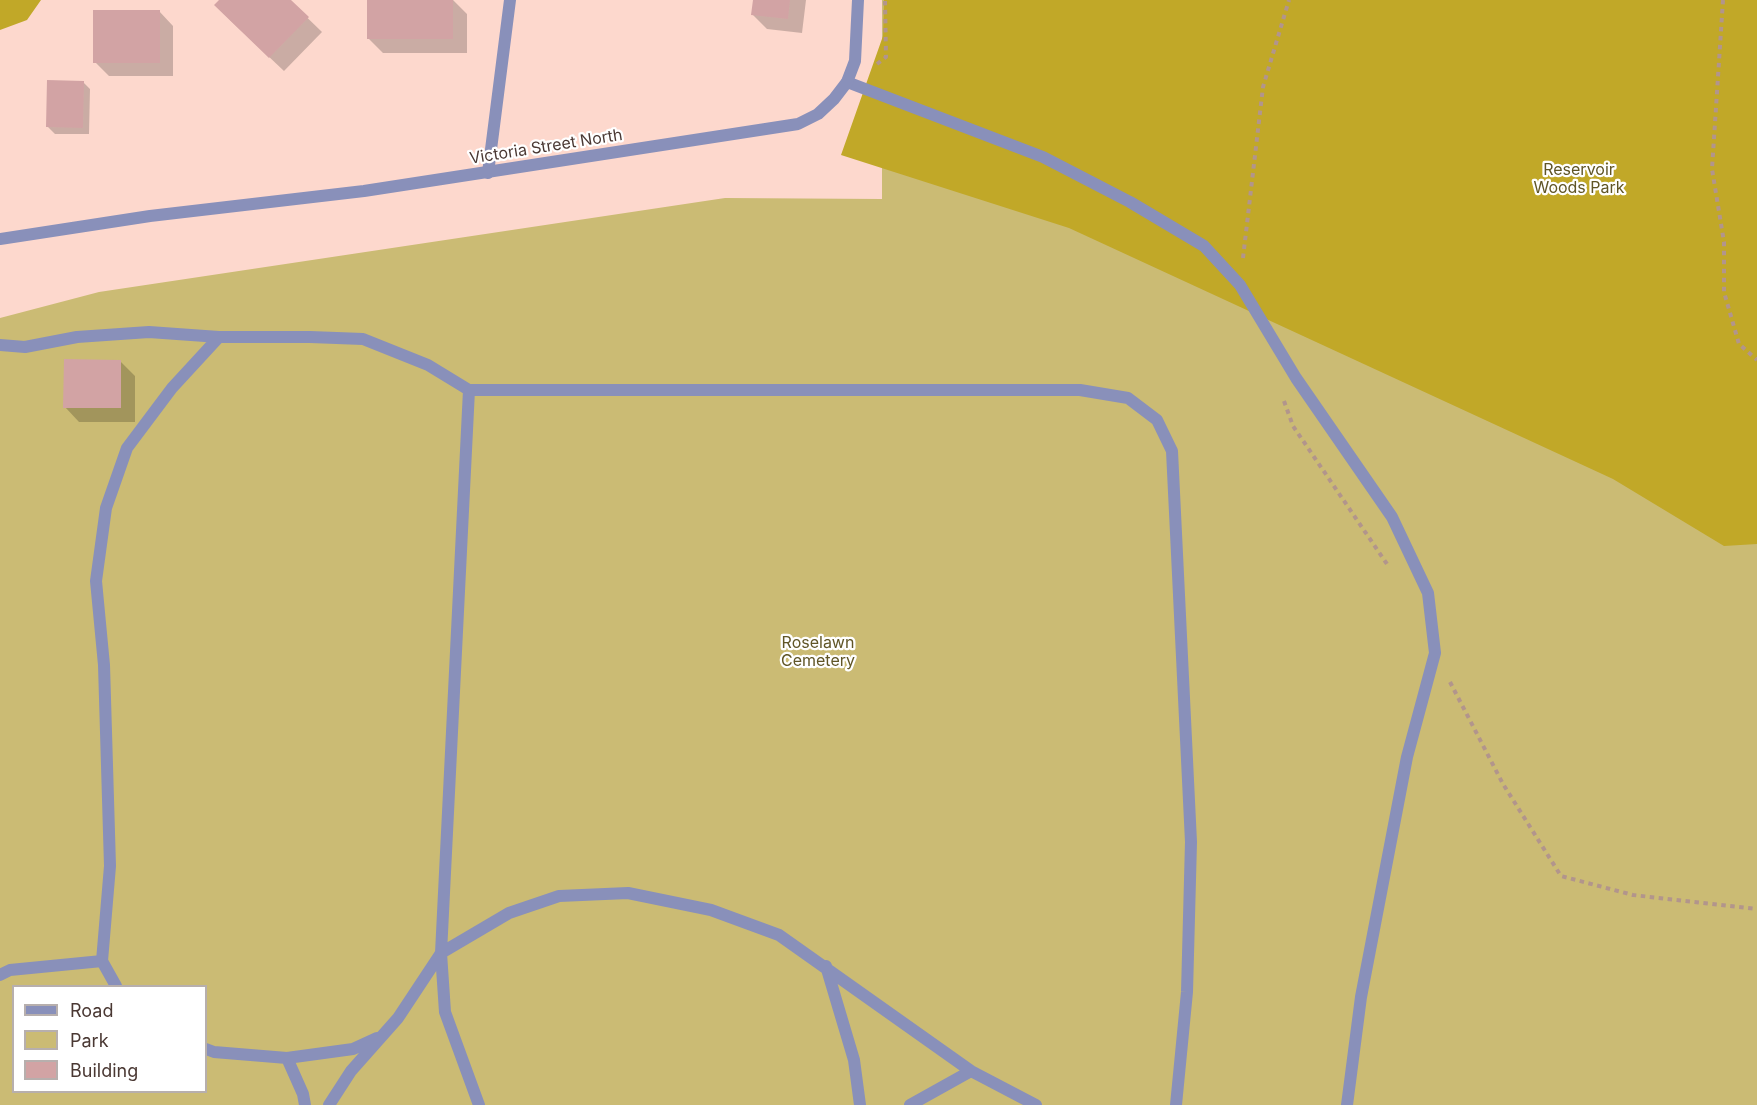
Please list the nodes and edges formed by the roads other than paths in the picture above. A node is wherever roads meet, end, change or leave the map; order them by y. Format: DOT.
graph roads {
  1 [pos="510,0"];
  2 [pos="858,0"];
  3 [pos="847,82"];
  4 [pos="488,173"];
  5 [pos="0,239"];
  6 [pos="219,337"];
  7 [pos="0,345"];
  8 [pos="469,390"];
  9 [pos="441,953"];
  10 [pos="102,961"];
  11 [pos="826,966"];
  12 [pos="0,975"];
  13 [pos="115,985"];
  14 [pos="382,1036"];
  15 [pos="207,1048"];
  16 [pos="287,1058"];
  17 [pos="971,1071"];
  18 [pos="304,1105"];
  19 [pos="329,1105"];
  20 [pos="479,1105"];
  21 [pos="860,1105"];
  22 [pos="910,1105"];
  23 [pos="1036,1105"];
  24 [pos="1176,1105"];
  25 [pos="1347,1105"];
  1 -- 4 [label="street"];
  2 -- 3 [label="street, Victoria Street North"];
  3 -- 4 [label="street, Victoria Street North"];
  3 -- 25 [label="street"];
  4 -- 5 [label="street, Victoria Street North"];
  6 -- 7 [label="street"];
  6 -- 8 [label="street"];
  6 -- 10 [label="street"];
  8 -- 9 [label="street"];
  8 -- 24 [label="street"];
  9 -- 11 [label="street"];
  9 -- 14 [label="street"];
  9 -- 20 [label="street"];
  10 -- 12 [label="street"];
  10 -- 13 [label="street"];
  11 -- 17 [label="street"];
  11 -- 21 [label="street"];
  14 -- 16 [label="street"];
  14 -- 19 [label="street"];
  15 -- 16 [label="street"];
  16 -- 18 [label="street"];
  17 -- 22 [label="street"];
  17 -- 23 [label="street"];
}
